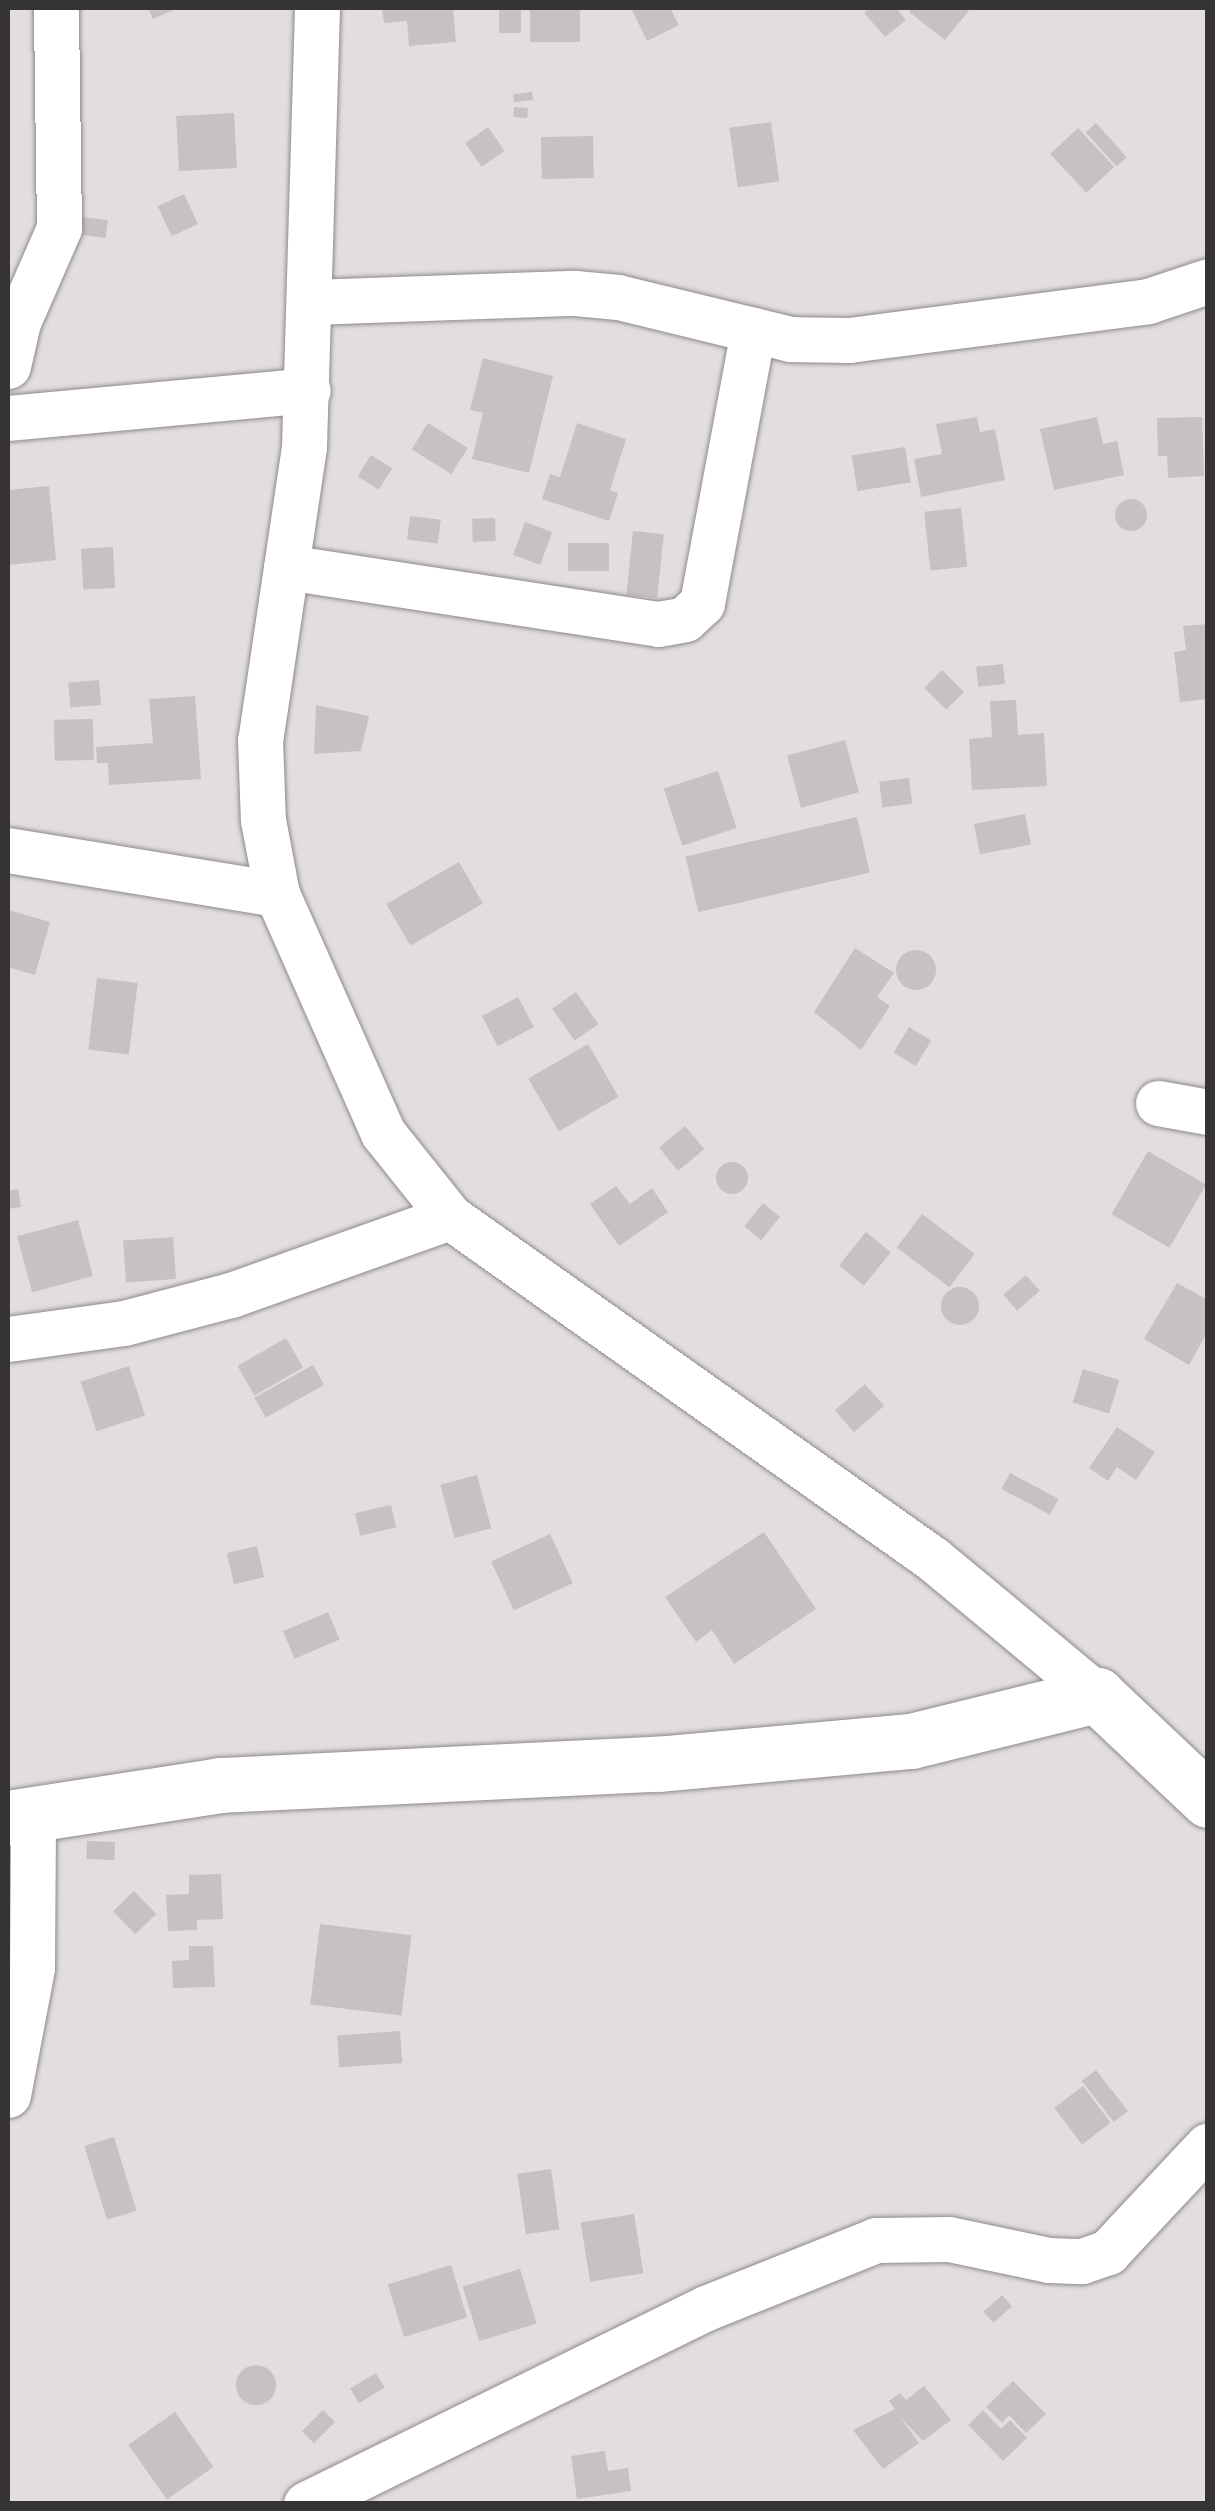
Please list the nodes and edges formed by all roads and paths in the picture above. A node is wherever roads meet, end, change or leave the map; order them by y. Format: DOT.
graph roads {
  1 [pos="56,8"];
  2 [pos="318,8"];
  3 [pos="1208,281"];
  4 [pos="310,302"];
  5 [pos="753,330"];
  6 [pos="8,366"];
  7 [pos="308,390"];
  8 [pos="8,418"];
  9 [pos="286,568"];
  10 [pos="8,850"];
  11 [pos="277,894"];
  12 [pos="1158,1103"];
  13 [pos="1208,1112"];
  14 [pos="450,1217"];
  15 [pos="8,1339"];
  16 [pos="1097,1695"];
  17 [pos="1208,1800"];
  18 [pos="20,1814"];
  19 [pos="8,2095"];
  20 [pos="1208,2145"];
  21 [pos="306,2504"];
  1 -- 6 [label="street"];
  2 -- 4 [label="street"];
  3 -- 5 [label="street"];
  4 -- 5 [label="street"];
  4 -- 7 [label="street"];
  5 -- 9 [label="street"];
  7 -- 8 [label="street"];
  7 -- 9 [label="street"];
  9 -- 11 [label="street"];
  10 -- 11 [label="street"];
  11 -- 14 [label="street"];
  12 -- 13 [label="street"];
  14 -- 15 [label="street"];
  14 -- 16 [label="street"];
  16 -- 17 [label="street"];
  16 -- 18 [label="street"];
  18 -- 19 [label="street"];
  20 -- 21 [label="street"];
}
